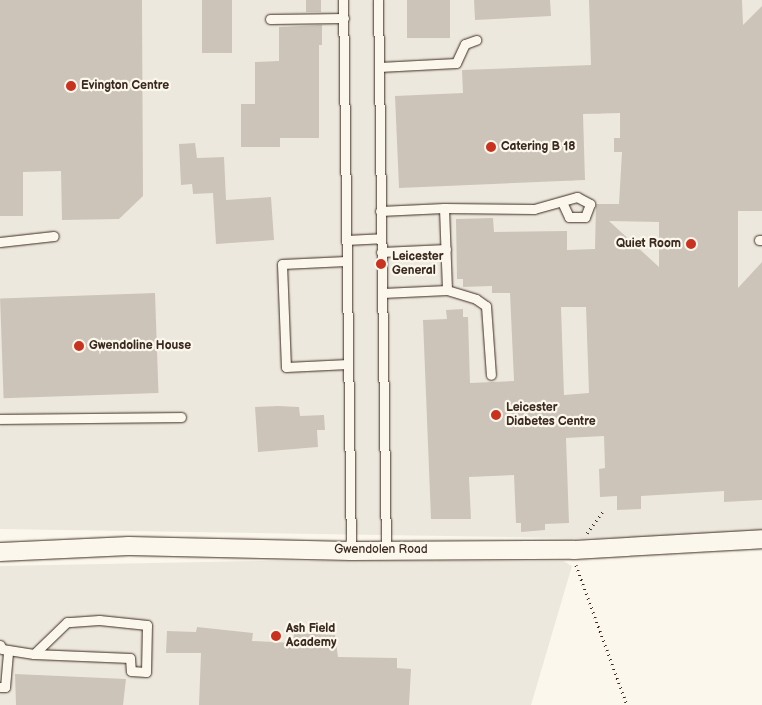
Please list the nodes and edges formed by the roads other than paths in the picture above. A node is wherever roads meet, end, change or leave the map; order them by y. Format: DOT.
graph roads {
  1 [pos="343,0"];
  2 [pos="378,0"];
  3 [pos="344,18"];
  4 [pos="270,19"];
  5 [pos="476,40"];
  6 [pos="379,66"];
  7 [pos="563,204"];
  8 [pos="444,208"];
  9 [pos="380,211"];
  10 [pos="54,236"];
  11 [pos="381,238"];
  12 [pos="346,240"];
  13 [pos="0,242"];
  14 [pos="446,249"];
  15 [pos="381,252"];
  16 [pos="346,261"];
  17 [pos="447,290"];
  18 [pos="382,293"];
  19 [pos="348,364"];
  20 [pos="491,375"];
  21 [pos="181,417"];
  22 [pos="0,419"];
  23 [pos="762,539"];
  24 [pos="386,550"];
  25 [pos="350,551"];
  26 [pos="0,552"];
  27 [pos="4,648"];
  28 [pos="34,654"];
  29 [pos="0,686"];
  1 -- 3 [label="lane"];
  2 -- 6 [label="lane"];
  3 -- 4 [label="lane"];
  3 -- 12 [label="lane"];
  5 -- 6 [label="lane"];
  6 -- 9 [label="lane"];
  7 -- 8 [label="lane"];
  8 -- 9 [label="lane"];
  8 -- 14 [label="lane"];
  9 -- 11 [label="lane"];
  10 -- 13 [label="lane"];
  11 -- 12 [label="lane"];
  11 -- 15 [label="lane"];
  12 -- 16 [label="lane"];
  14 -- 15 [label="lane"];
  14 -- 17 [label="lane"];
  15 -- 18 [label="lane"];
  16 -- 19 [label="lane"];
  16 -- 19 [label="lane"];
  17 -- 18 [label="lane"];
  17 -- 20 [label="lane"];
  18 -- 24 [label="lane"];
  19 -- 25 [label="lane"];
  21 -- 22 [label="lane"];
  23 -- 24 [label="street, Gwendolen Road"];
  24 -- 25 [label="street, Gwendolen Road"];
  25 -- 26 [label="street, Gwendolen Road"];
  27 -- 28 [label="lane"];
  27 -- 29 [label="lane"];
  28 -- 28 [label="lane"];
}
